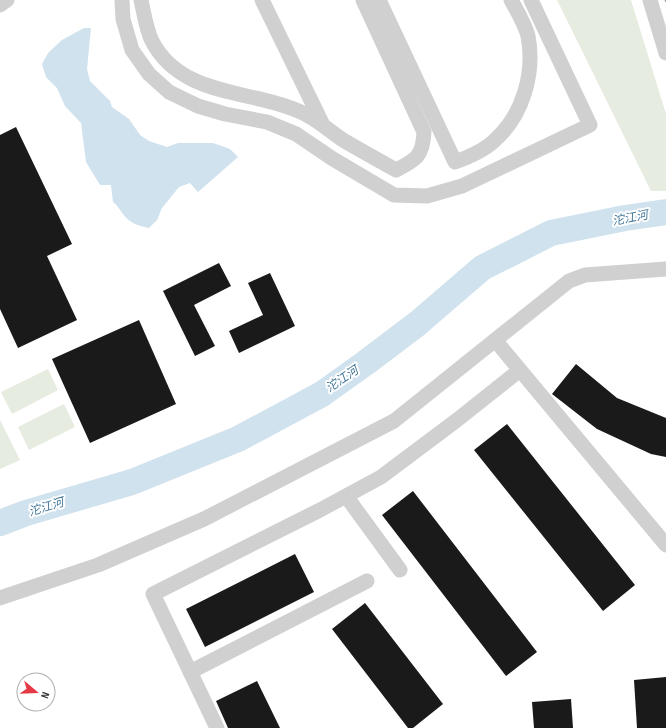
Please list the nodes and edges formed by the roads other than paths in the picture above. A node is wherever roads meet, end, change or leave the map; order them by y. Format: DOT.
graph roads {
  1 [pos="7,0"];
  2 [pos="122,0"];
  3 [pos="141,0"];
  4 [pos="262,0"];
  5 [pos="363,0"];
  6 [pos="379,0"];
  7 [pos="512,0"];
  8 [pos="531,0"];
  9 [pos="650,0"];
  10 [pos="0,5"];
  11 [pos="666,53"];
  12 [pos="324,127"];
  13 [pos="666,268"];
  14 [pos="494,340"];
  15 [pos="520,370"];
  16 [pos="346,496"];
  17 [pos="666,545"];
  18 [pos="400,570"];
  19 [pos="367,581"];
  20 [pos="0,598"];
  21 [pos="190,672"];
  22 [pos="217,728"];
  1 -- 10 [label="street"];
  2 -- 8 [label="street"];
  3 -- 12 [label="street"];
  4 -- 12 [label="street"];
  5 -- 12 [label="street"];
  6 -- 7 [label="street"];
  9 -- 11 [label="street"];
  13 -- 14 [label="street"];
  14 -- 15 [label="street"];
  14 -- 20 [label="street"];
  15 -- 16 [label="street"];
  15 -- 17 [label="street"];
  16 -- 18 [label="street"];
  16 -- 21 [label="street"];
  19 -- 21 [label="street"];
  21 -- 22 [label="street"];
}
